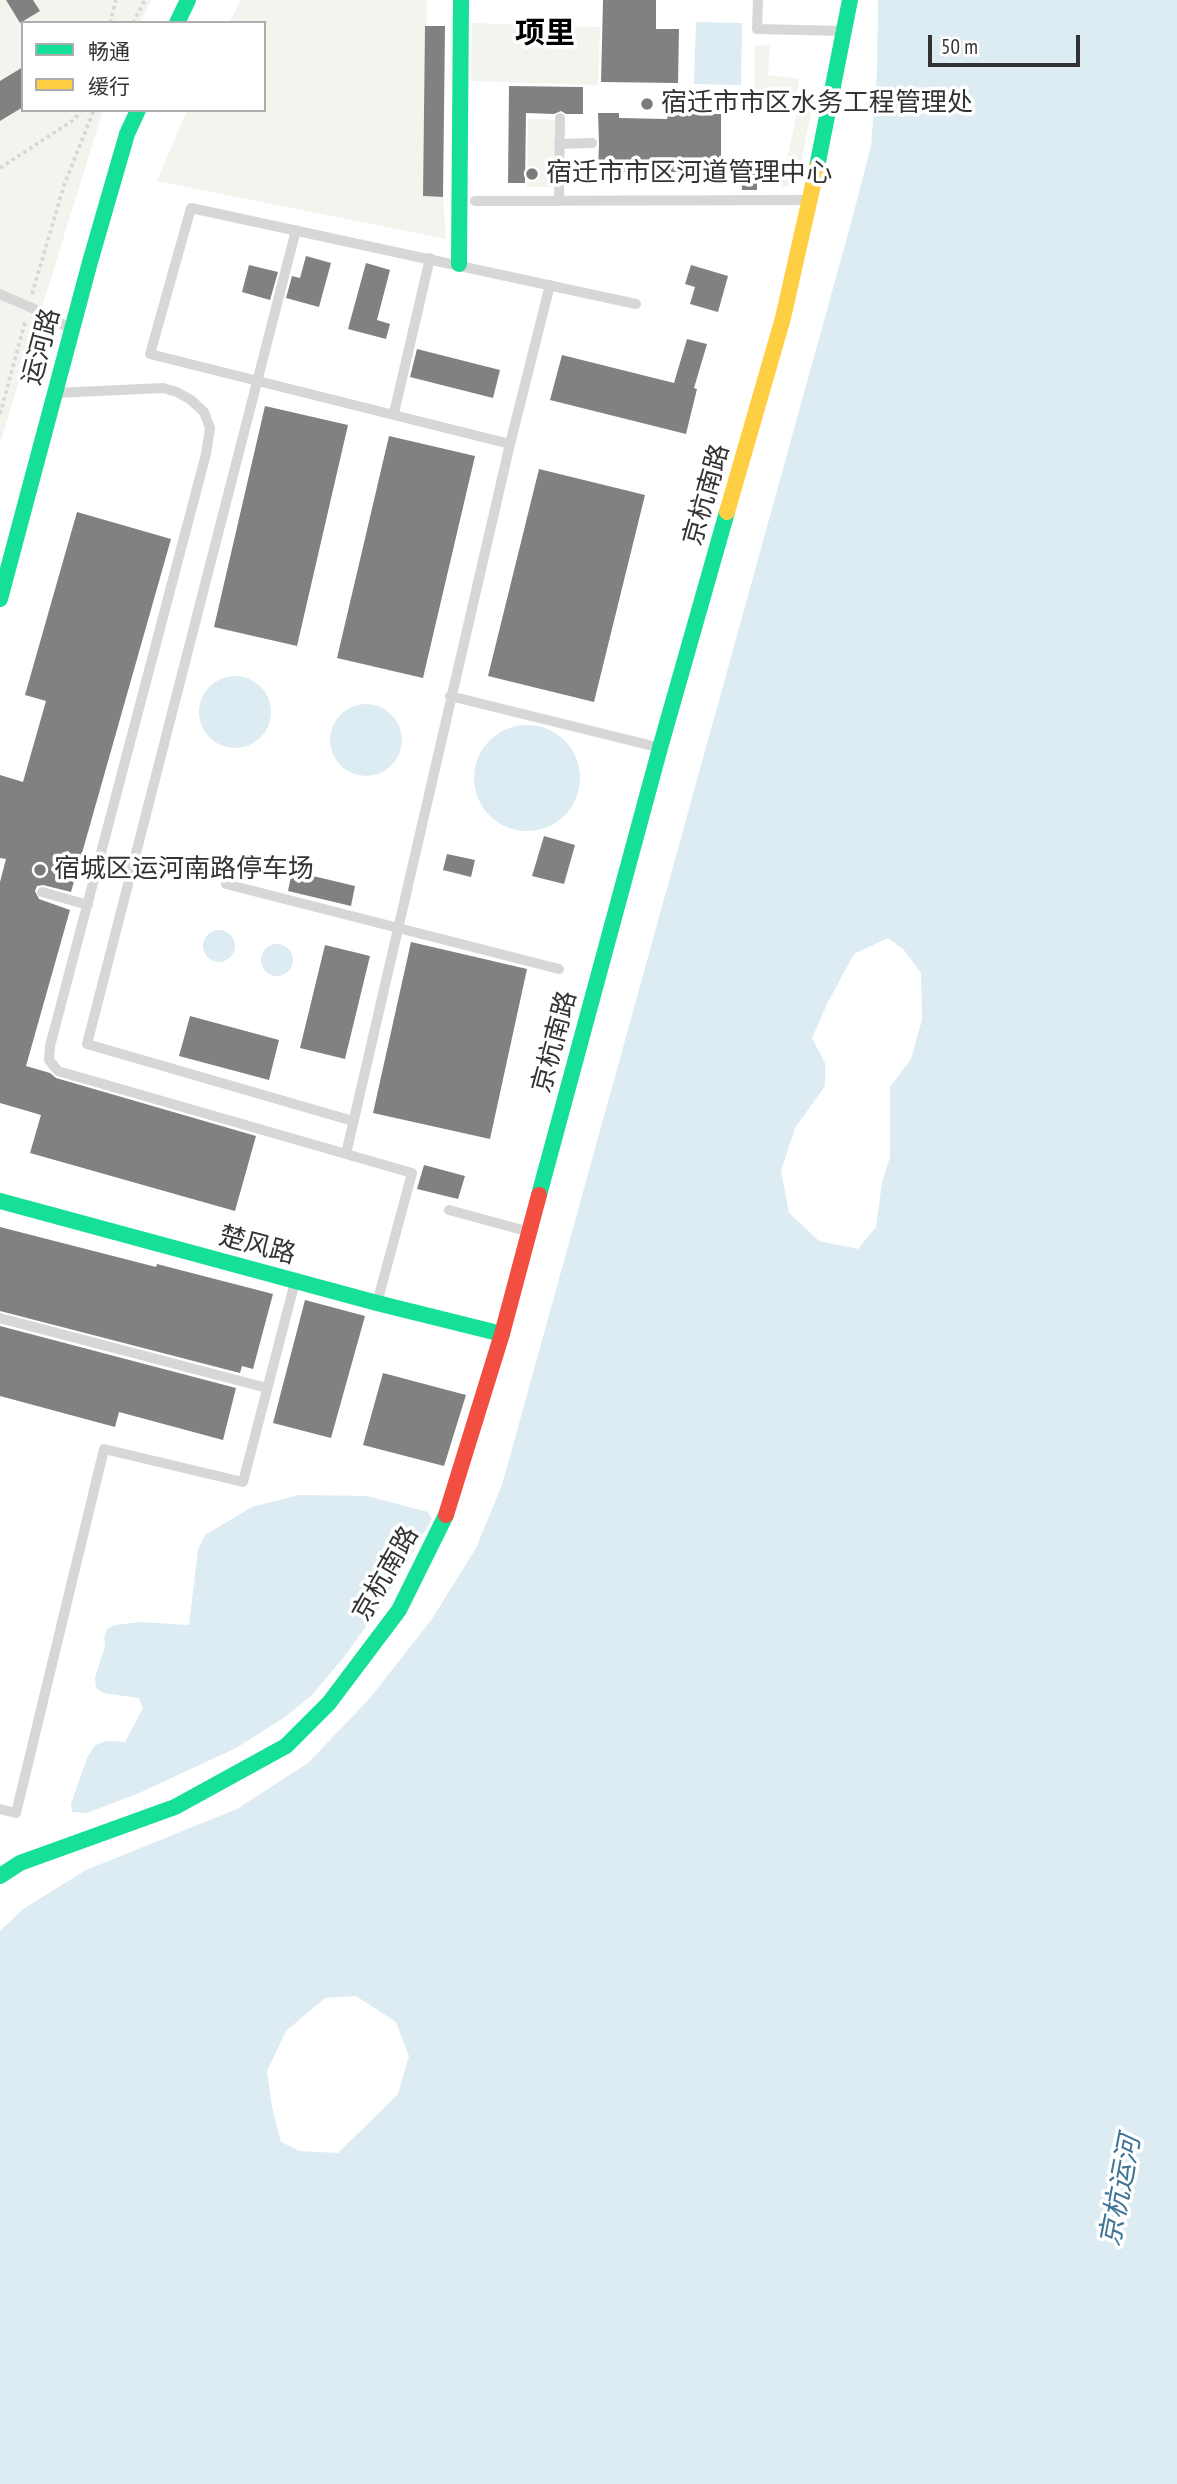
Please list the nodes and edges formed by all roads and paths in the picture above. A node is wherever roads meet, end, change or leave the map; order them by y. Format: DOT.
graph roads {
  1 [pos="116,0"];
  2 [pos="145,0"];
  3 [pos="188,0"];
  4 [pos="461,0"];
  5 [pos="758,0"];
  6 [pos="850,0"];
  7 [pos="111,21"];
  8 [pos="134,21"];
  9 [pos="178,21"];
  10 [pos="844,31"];
  11 [pos="80,112"];
  12 [pos="92,112"];
  13 [pos="137,112"];
  14 [pos="560,118"];
  15 [pos="593,143"];
  16 [pos="559,144"];
  17 [pos="0,168"];
  18 [pos="811,200"];
  19 [pos="475,201"];
  20 [pos="559,201"];
  21 [pos="296,230"];
  22 [pos="430,258"];
  23 [pos="458,264"];
  24 [pos="550,285"];
  25 [pos="0,294"];
  26 [pos="636,304"];
  27 [pos="29,305"];
  28 [pos="72,331"];
  29 [pos="259,380"];
  30 [pos="55,393"];
  31 [pos="394,413"];
  32 [pos="0,414"];
  33 [pos="510,444"];
  34 [pos="0,599"];
  35 [pos="450,696"];
  36 [pos="660,748"];
  37 [pos="226,884"];
  38 [pos="42,892"];
  39 [pos="88,905"];
  40 [pos="398,928"];
  41 [pos="559,969"];
  42 [pos="353,1121"];
  43 [pos="346,1154"];
  44 [pos="0,1201"];
  45 [pos="449,1210"];
  46 [pos="530,1232"];
  47 [pos="295,1282"];
  48 [pos="377,1303"];
  49 [pos="0,1318"];
  50 [pos="502,1334"];
  51 [pos="267,1388"];
  52 [pos="0,1809"];
  53 [pos="0,1876"];
  1 -- 7 [label="path"];
  2 -- 8 [label="path"];
  3 -- 9 [label="street"];
  4 -- 23 [label="street"];
  5 -- 10 [label="lane"];
  6 -- 10 [label="street, 京杭南路"];
  10 -- 18 [label="street, 京杭南路"];
  11 -- 17 [label="path"];
  12 -- 27 [label="path"];
  13 -- 28 [label="street, 运河路"];
  14 -- 16 [label="lane"];
  15 -- 16 [label="lane"];
  16 -- 20 [label="lane"];
  18 -- 20 [label="lane"];
  18 -- 36 [label="street, 京杭南路"];
  19 -- 20 [label="lane"];
  21 -- 22 [label="lane"];
  21 -- 29 [label="lane"];
  21 -- 29 [label="lane"];
  22 -- 23 [label="lane"];
  22 -- 31 [label="lane"];
  23 -- 24 [label="lane"];
  24 -- 26 [label="lane"];
  24 -- 33 [label="lane"];
  25 -- 27 [label="lane"];
  27 -- 28 [label="lane"];
  27 -- 32 [label="path"];
  28 -- 30 [label="street, 运河路"];
  29 -- 31 [label="lane"];
  29 -- 42 [label="lane"];
  30 -- 34 [label="street, 运河路"];
  30 -- 39 [label="lane"];
  31 -- 33 [label="lane"];
  33 -- 35 [label="lane"];
  35 -- 36 [label="lane"];
  35 -- 40 [label="lane"];
  36 -- 46 [label="street, 京杭南路"];
  37 -- 40 [label="lane"];
  38 -- 39 [label="lane"];
  39 -- 43 [label="lane"];
  40 -- 41 [label="lane"];
  40 -- 42 [label="lane"];
  42 -- 43 [label="lane"];
  43 -- 48 [label="lane"];
  44 -- 47 [label="street, 楚风路"];
  45 -- 46 [label="lane"];
  46 -- 50 [label="street, 京杭南路"];
  47 -- 48 [label="street, 楚风路"];
  47 -- 51 [label="lane"];
  48 -- 50 [label="street, 楚风路"];
  49 -- 51 [label="lane"];
  50 -- 53 [label="street, 京杭南路"];
  51 -- 52 [label="lane"];
}
